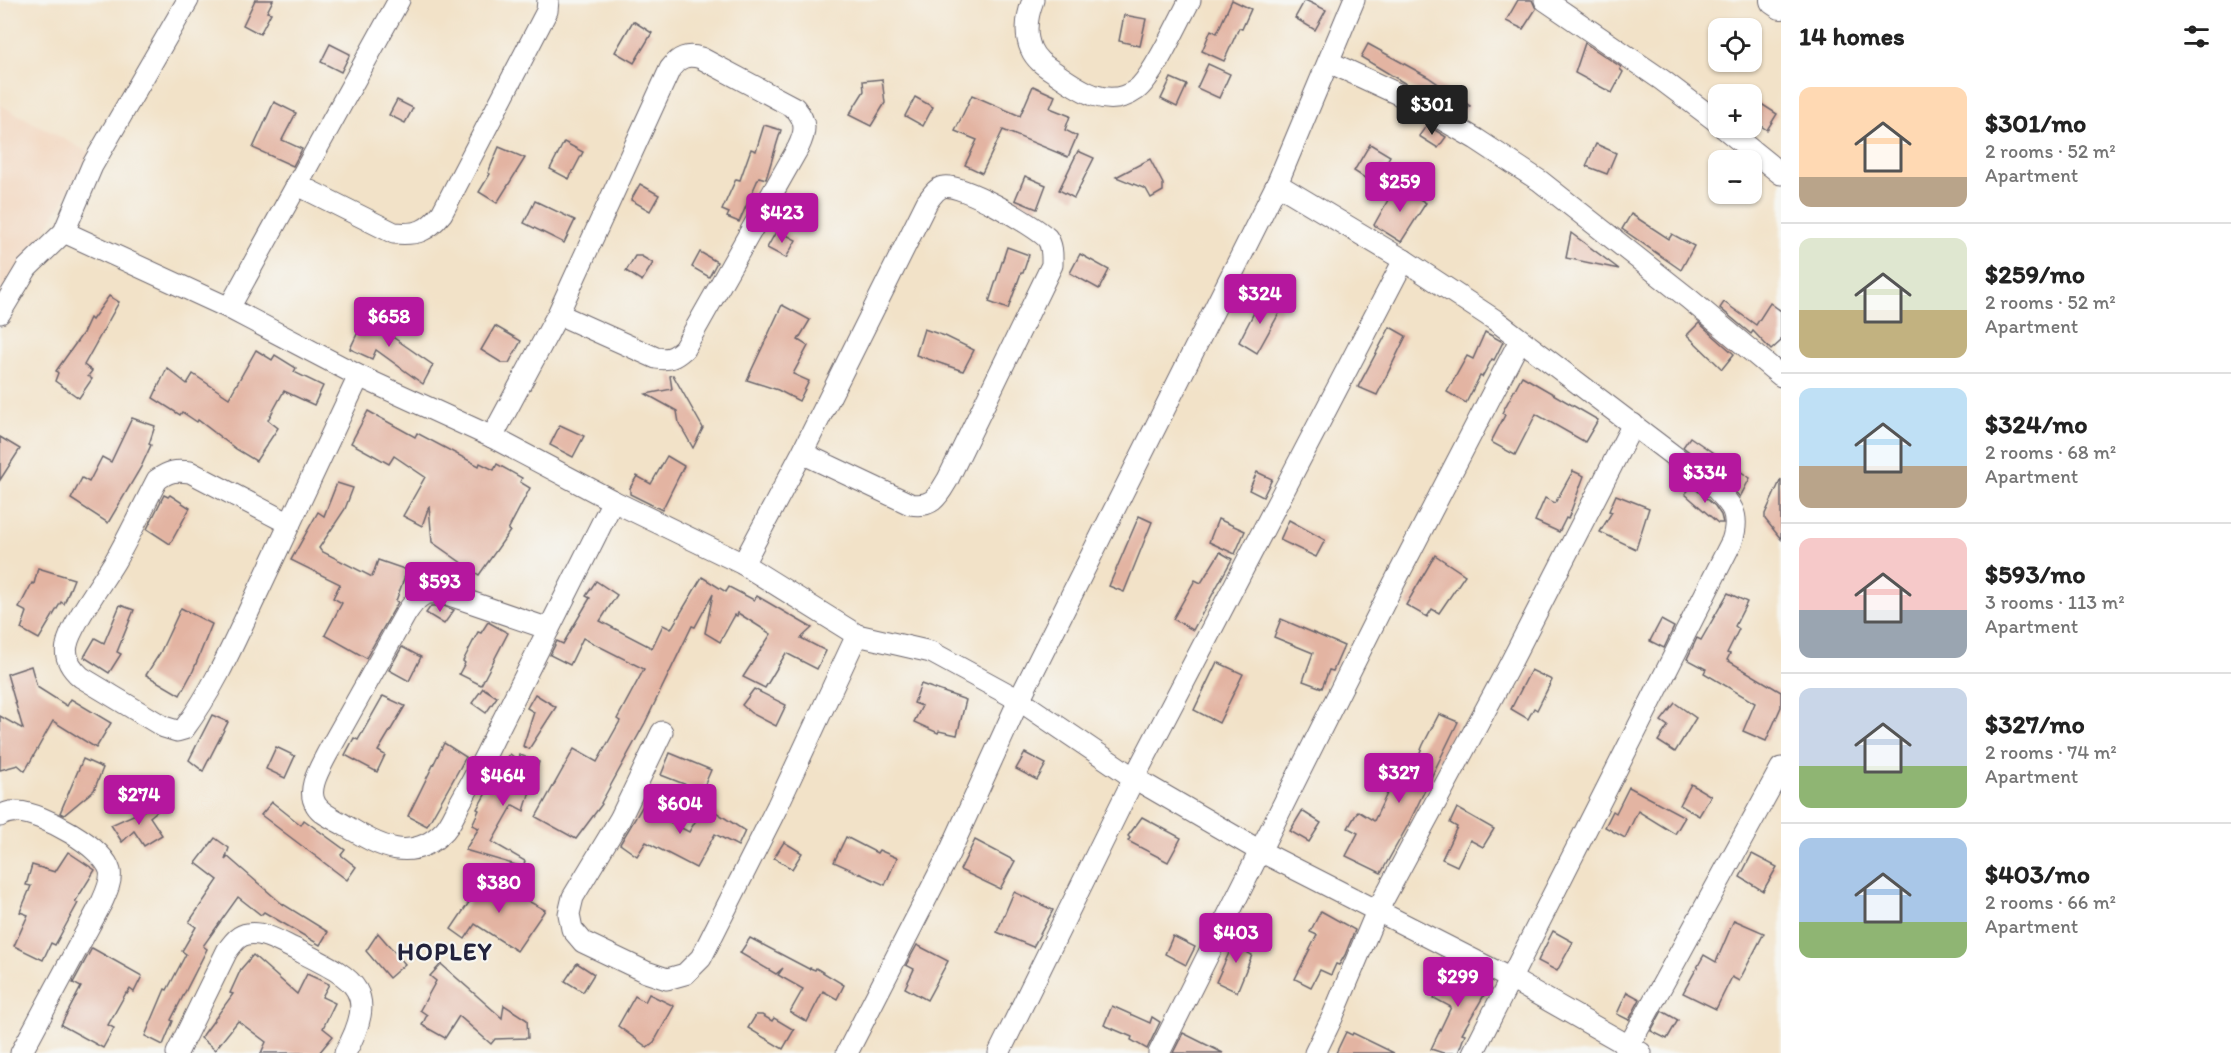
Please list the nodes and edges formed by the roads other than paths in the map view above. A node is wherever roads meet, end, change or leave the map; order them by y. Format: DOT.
graph roads {
  1 [pos="188,0"];
  2 [pos="399,0"];
  3 [pos="548,0"];
  4 [pos="1033,0"];
  5 [pos="1190,0"];
  6 [pos="1354,0"];
  7 [pos="1545,0"];
  8 [pos="1775,0"];
  9 [pos="1781,4"];
  10 [pos="1329,62"];
  11 [pos="1708,115"];
  12 [pos="1736,138"];
  13 [pos="1781,174"];
  14 [pos="1277,184"];
  15 [pos="298,185"];
  16 [pos="64,232"];
  17 [pos="1404,260"];
  18 [pos="229,309"];
  19 [pos="0,313"];
  20 [pos="558,314"];
  21 [pos="1520,340"];
  22 [pos="1781,375"];
  23 [pos="359,376"];
  24 [pos="1633,424"];
  25 [pos="492,437"];
  26 [pos="802,453"];
  27 [pos="613,501"];
  28 [pos="290,524"];
  29 [pos="743,564"];
  30 [pos="549,629"];
  31 [pos="857,635"];
  32 [pos="1019,700"];
  33 [pos="662,732"];
  34 [pos="1781,768"];
  35 [pos="1134,778"];
  36 [pos="0,816"];
  37 [pos="1260,851"];
  38 [pos="1377,911"];
  39 [pos="1511,979"];
  40 [pos="1632,1050"];
  41 [pos="21,1053"];
  42 [pos="177,1053"];
  43 [pos="345,1053"];
  44 [pos="847,1053"];
  45 [pos="999,1053"];
  46 [pos="1158,1053"];
  47 [pos="1315,1053"];
  48 [pos="1473,1053"];
  1 -- 16 [label="street"];
  2 -- 15 [label="street"];
  3 -- 15 [label="street"];
  4 -- 5 [label="street"];
  6 -- 10 [label="street"];
  7 -- 11 [label="street"];
  8 -- 9 [label="main road"];
  10 -- 14 [label="street"];
  10 -- 22 [label="street"];
  12 -- 13 [label="street"];
  14 -- 17 [label="street"];
  14 -- 32 [label="street"];
  15 -- 18 [label="street"];
  16 -- 18 [label="street"];
  16 -- 19 [label="street"];
  17 -- 21 [label="street"];
  17 -- 35 [label="street"];
  18 -- 23 [label="street"];
  20 -- 20 [label="street"];
  20 -- 25 [label="street"];
  21 -- 24 [label="street"];
  21 -- 37 [label="street"];
  23 -- 25 [label="street"];
  23 -- 28 [label="street"];
  24 -- 38 [label="street"];
  24 -- 39 [label="street"];
  25 -- 27 [label="street"];
  26 -- 26 [label="street"];
  26 -- 29 [label="street"];
  27 -- 29 [label="street"];
  27 -- 30 [label="street"];
  28 -- 28 [label="street"];
  29 -- 31 [label="street"];
  30 -- 30 [label="street"];
  31 -- 32 [label="street"];
  31 -- 33 [label="street"];
  32 -- 35 [label="street"];
  32 -- 44 [label="street"];
  34 -- 40 [label="street"];
  35 -- 37 [label="street"];
  35 -- 45 [label="street"];
  36 -- 41 [label="street"];
  37 -- 38 [label="street"];
  37 -- 46 [label="street"];
  38 -- 39 [label="street"];
  38 -- 47 [label="street"];
  39 -- 40 [label="street"];
  39 -- 48 [label="street"];
  42 -- 43 [label="street"];
}
